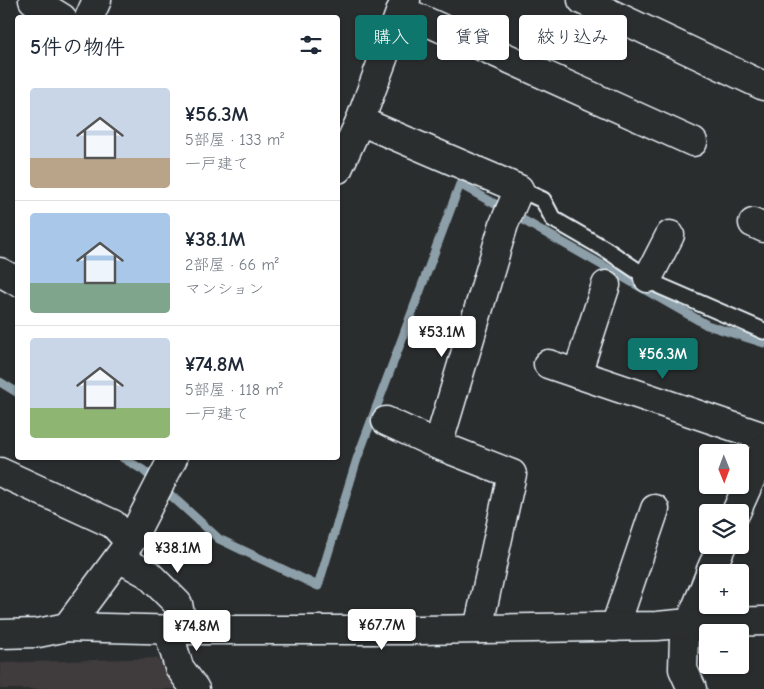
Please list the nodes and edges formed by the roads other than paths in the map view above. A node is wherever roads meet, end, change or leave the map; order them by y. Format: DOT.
graph roads {
  1 [pos="33,0"];
  2 [pos="98,0"];
  3 [pos="582,0"];
  4 [pos="404,5"];
  5 [pos="57,15"];
  6 [pos="90,15"];
  7 [pos="764,86"];
  8 [pos="360,121"];
  9 [pos="693,142"];
  10 [pos="340,165"];
  11 [pos="519,189"];
  12 [pos="670,235"];
  13 [pos="0,272"];
  14 [pos="648,278"];
  15 [pos="15,280"];
  16 [pos="606,285"];
  17 [pos="764,331"];
  18 [pos="548,364"];
  19 [pos="577,374"];
  20 [pos="386,421"];
  21 [pos="764,437"];
  22 [pos="438,445"];
  23 [pos="764,449"];
  24 [pos="172,460"];
  25 [pos="0,472"];
  26 [pos="740,504"];
  27 [pos="655,509"];
  28 [pos="124,550"];
  29 [pos="699,600"];
  30 [pos="764,621"];
  31 [pos="689,623"];
  32 [pos="67,626"];
  33 [pos="615,626"];
  34 [pos="478,629"];
  35 [pos="175,630"];
  36 [pos="0,634"];
  37 [pos="195,689"];
  38 [pos="692,689"];
  1 -- 5 [label="street"];
  2 -- 6 [label="street"];
  3 -- 7 [label="street"];
  4 -- 8 [label="street"];
  4 -- 9 [label="street"];
  8 -- 10 [label="street"];
  8 -- 11 [label="street"];
  11 -- 14 [label="lane"];
  11 -- 22 [label="street"];
  12 -- 14 [label="street"];
  13 -- 15 [label="street"];
  14 -- 17 [label="lane"];
  16 -- 19 [label="street"];
  18 -- 19 [label="street"];
  19 -- 21 [label="street"];
  20 -- 22 [label="street"];
  22 -- 34 [label="street"];
  23 -- 26 [label="street"];
  24 -- 28 [label="street"];
  25 -- 28 [label="street"];
  27 -- 33 [label="street"];
  28 -- 32 [label="street"];
  28 -- 35 [label="street"];
  29 -- 31 [label="street"];
  30 -- 31 [label="street"];
  31 -- 33 [label="street"];
  31 -- 38 [label="street"];
  32 -- 35 [label="street"];
  32 -- 36 [label="street"];
  33 -- 34 [label="street"];
  34 -- 35 [label="street"];
  35 -- 37 [label="street"];
}
